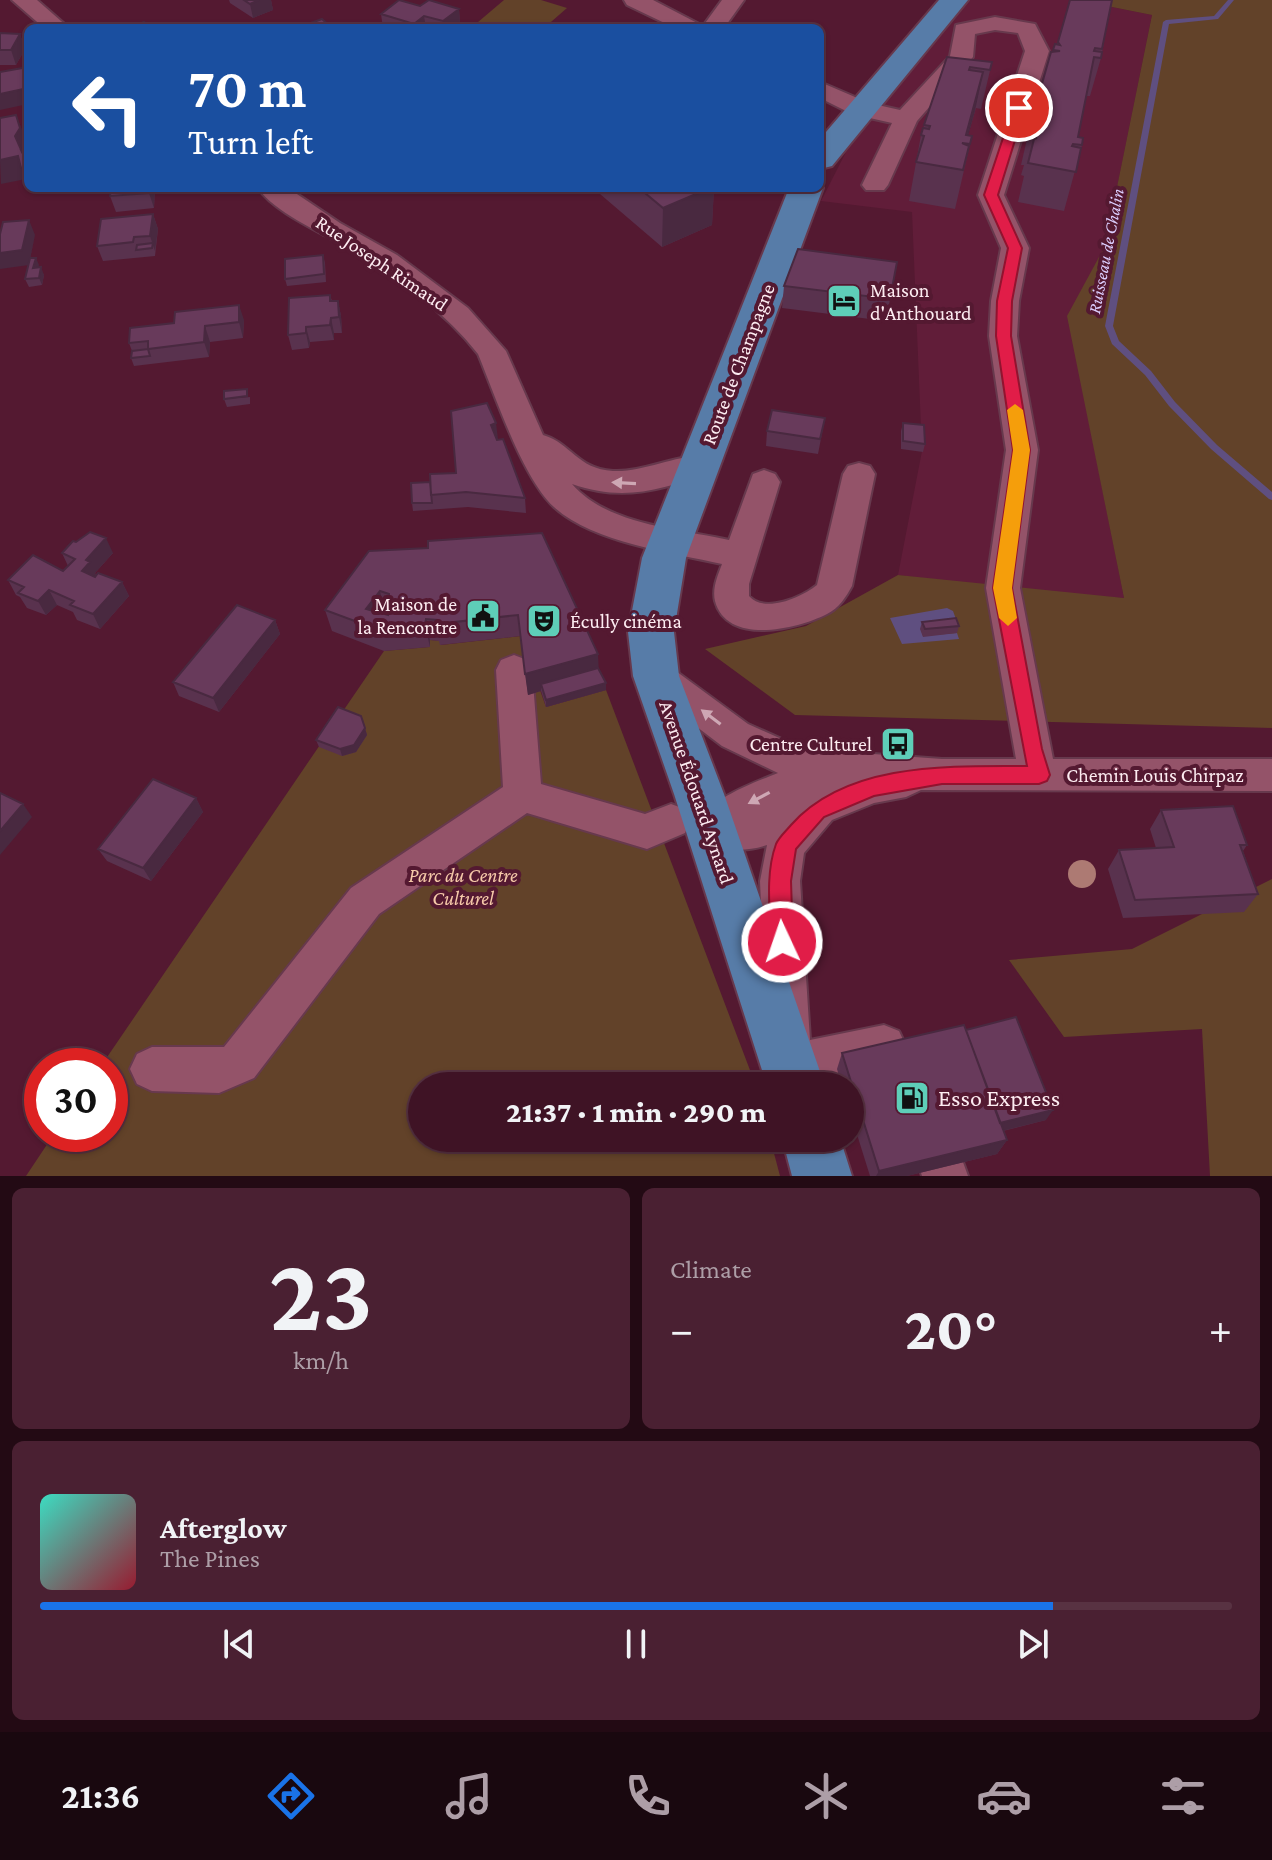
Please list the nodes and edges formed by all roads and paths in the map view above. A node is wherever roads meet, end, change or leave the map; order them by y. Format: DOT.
graph roads {
  1 [pos="23,0"];
  2 [pos="635,0"];
  3 [pos="733,0"];
  4 [pos="954,0"];
  5 [pos="53,24"];
  6 [pos="685,24"];
  7 [pos="716,24"];
  8 [pos="824,91"];
  9 [pos="861,109"];
  10 [pos="906,119"];
  11 [pos="824,154"];
  12 [pos="875,185"];
  13 [pos="277,192"];
  14 [pos="804,192"];
  15 [pos="528,430"];
  16 [pos="699,465"];
  17 [pos="859,474"];
  18 [pos="764,482"];
  19 [pos="672,540"];
  20 [pos="741,555"];
  21 [pos="514,670"];
  22 [pos="656,676"];
  23 [pos="860,767"];
  24 [pos="942,775"];
  25 [pos="1039,775"];
  26 [pos="1272,775"];
  27 [pos="523,795"];
  28 [pos="817,811"];
  29 [pos="690,826"];
  30 [pos="152,1069"];
  31 [pos="791,1072"];
  32 [pos="793,1072"];
  33 [pos="806,1072"];
  34 [pos="815,1152"];
  35 [pos="822,1176"];
  36 [pos="945,1176"];
  1 -- 5 [label="street"];
  2 -- 6 [label="street"];
  3 -- 7 [label="street"];
  4 -- 9 [label="main road"];
  8 -- 9 [label="street"];
  9 -- 10 [label="street"];
  9 -- 11 [label="main road"];
  10 -- 12 [label="street"];
  10 -- 25 [label="street"];
  13 -- 15 [label="street, Rue Joseph Rimaud"];
  14 -- 16 [label="main road, Route de Champagne"];
  16 -- 15 [label="street, Rue Joseph Rimaud, one-way"];
  15 -- 19 [label="street, Rue Joseph Rimaud"];
  16 -- 19 [label="main road, Route de Champagne"];
  17 -- 20 [label="street"];
  18 -- 20 [label="street"];
  19 -- 20 [label="street, Rue Joseph Rimaud"];
  19 -- 22 [label="main road, Avenue Édouard Aynard"];
  21 -- 27 [label="street"];
  23 -- 22 [label="street, Chemin Louis Chirpaz, one-way"];
  22 -- 29 [label="main road, Avenue Édouard Aynard"];
  23 -- 24 [label="street, Chemin Louis Chirpaz"];
  23 -- 29 [label="street, Chemin Louis Chirpaz, one-way"];
  24 -- 25 [label="street, Chemin Louis Chirpaz"];
  24 -- 28 [label="street, Chemin Louis Chirpaz"];
  25 -- 26 [label="street, Chemin Louis Chirpaz"];
  27 -- 29 [label="street"];
  27 -- 30 [label="street"];
  28 -- 29 [label="street, Chemin Louis Chirpaz"];
  28 -- 32 [label="street, Chemin Louis Chirpaz"];
  29 -- 31 [label="main road, Avenue Édouard Aynard"];
  33 -- 36 [label="street"];
  34 -- 35 [label="main road"];
}
